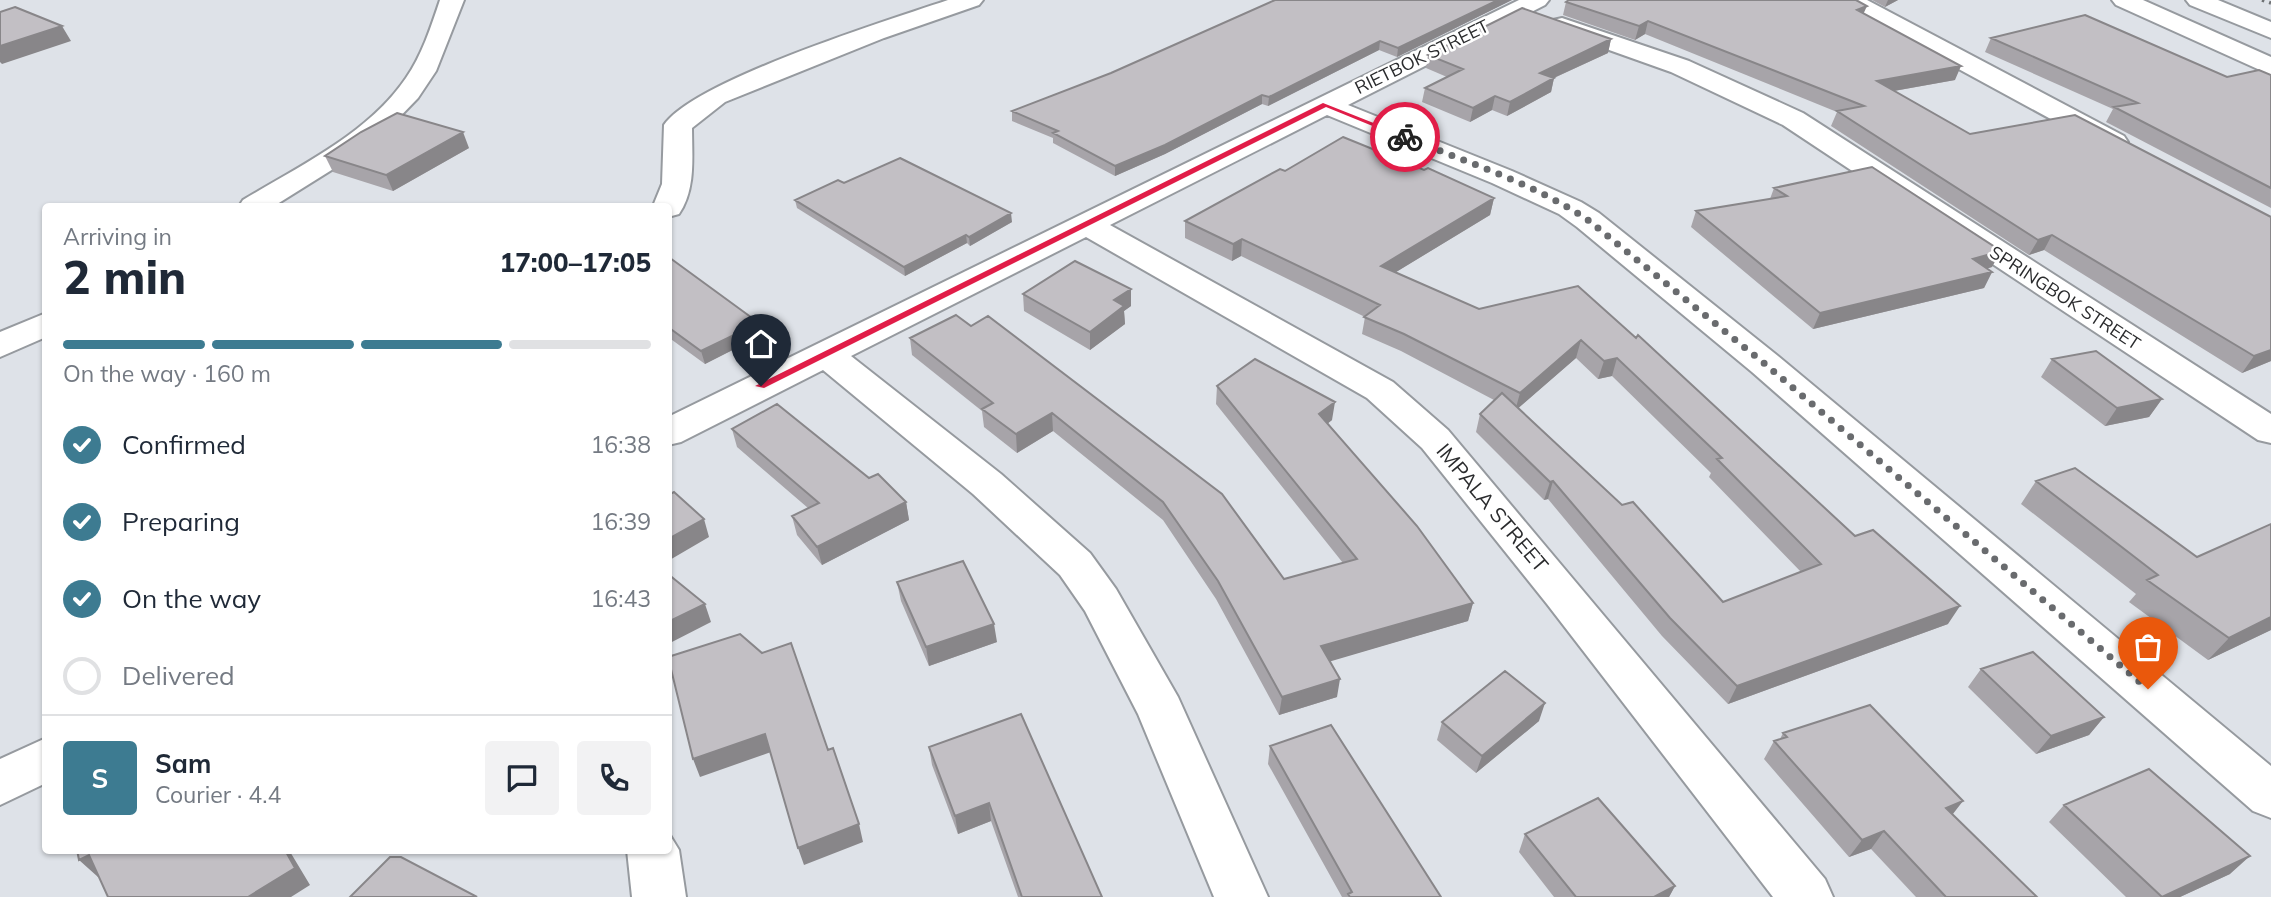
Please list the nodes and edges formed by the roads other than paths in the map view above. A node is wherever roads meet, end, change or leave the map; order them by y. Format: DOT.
graph roads {
  1 [pos="452,0"];
  2 [pos="971,0"];
  3 [pos="1849,0"];
  4 [pos="2124,0"];
  5 [pos="2198,0"];
  6 [pos="1527,5"];
  7 [pos="2271,31"];
  8 [pos="2271,66"];
  9 [pos="1326,104"];
  10 [pos="2138,154"];
  11 [pos="258,203"];
  12 [pos="670,203"];
  13 [pos="1086,224"];
  14 [pos="42,325"];
  15 [pos="0,346"];
  16 [pos="824,354"];
  17 [pos="2271,430"];
  18 [pos="672,431"];
  19 [pos="42,761"];
  20 [pos="0,783"];
  21 [pos="2271,796"];
  22 [pos="654,854"];
  23 [pos="659,897"];
  24 [pos="1241,897"];
  25 [pos="1806,897"];
  1 -- 11 [label="street"];
  2 -- 12 [label="street"];
  3 -- 10 [label="street"];
  4 -- 8 [label="street"];
  5 -- 7 [label="street"];
  6 -- 9 [label="street, RIETBOK STREET"];
  6 -- 17 [label="street, SPRINGBOK STREET"];
  9 -- 13 [label="street, RIETBOK STREET"];
  9 -- 21 [label="street"];
  13 -- 16 [label="street, RIETBOK STREET"];
  13 -- 25 [label="street, IMPALA STREET"];
  14 -- 15 [label="street"];
  16 -- 18 [label="street, RIETBOK STREET"];
  16 -- 24 [label="street"];
  19 -- 20 [label="street"];
  22 -- 23 [label="street"];
}
